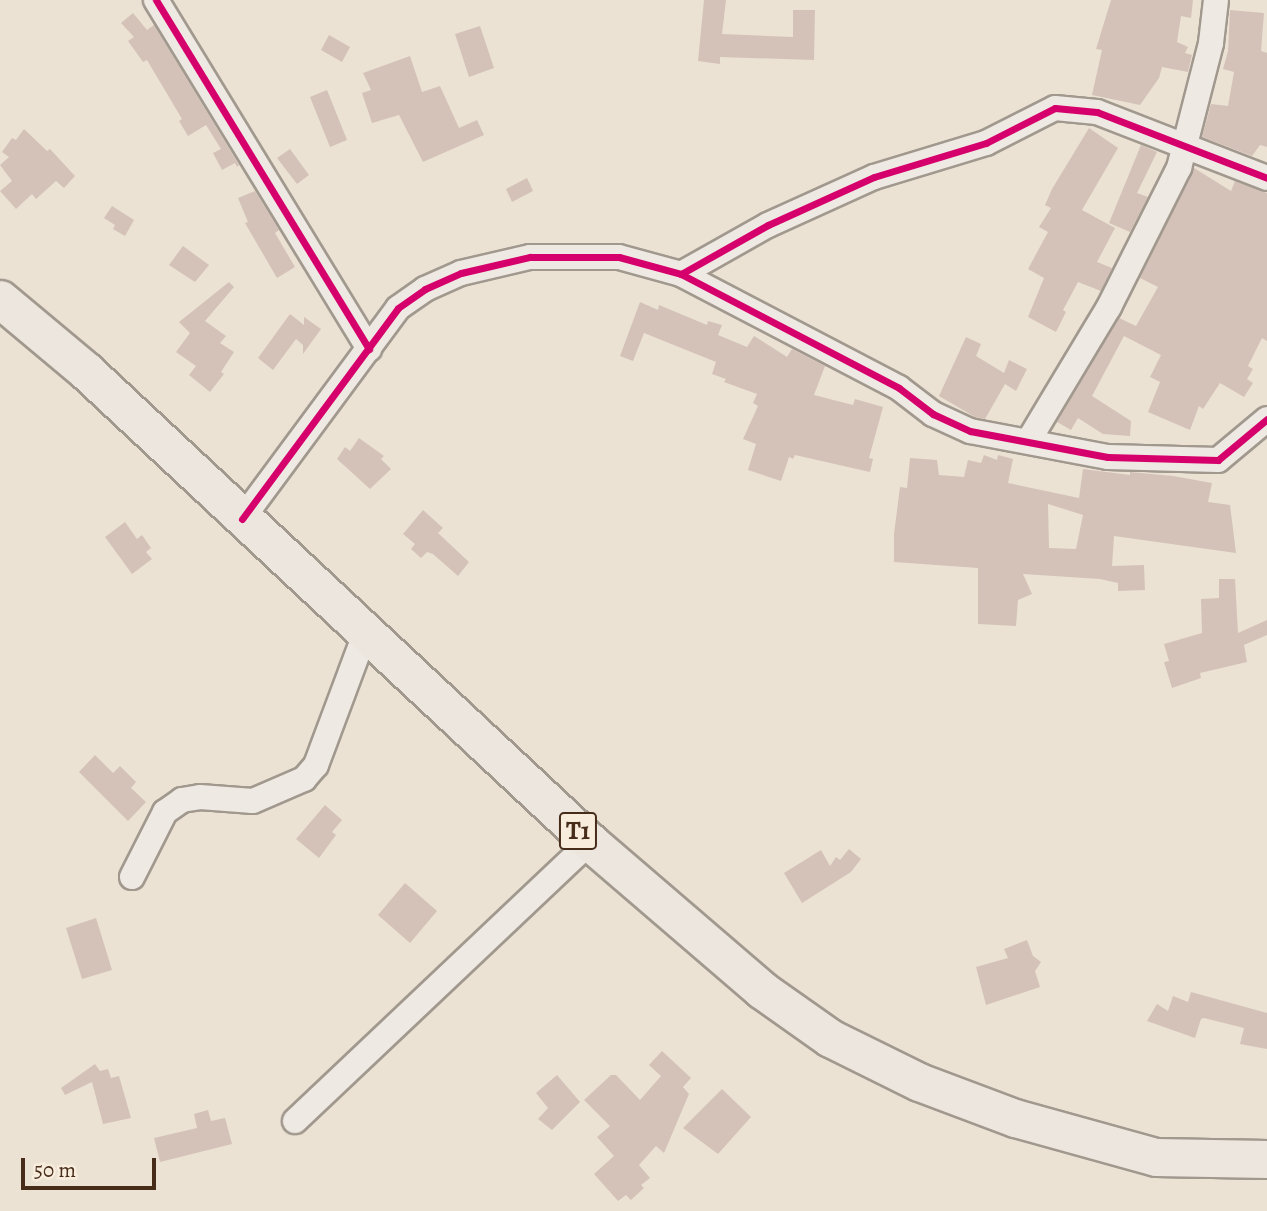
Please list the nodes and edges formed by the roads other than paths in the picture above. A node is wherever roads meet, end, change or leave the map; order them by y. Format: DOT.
graph roads {
  1 [pos="156,0"];
  2 [pos="1216,0"];
  3 [pos="1186,146"];
  4 [pos="1267,178"];
  5 [pos="681,274"];
  6 [pos="0,299"];
  7 [pos="369,349"];
  8 [pos="1267,419"];
  9 [pos="1029,440"];
  10 [pos="242,519"];
  11 [pos="365,634"];
  12 [pos="590,842"];
  13 [pos="132,877"];
  14 [pos="295,1121"];
  15 [pos="1267,1159"];
  1 -- 7 [label="street"];
  2 -- 3 [label="street"];
  3 -- 4 [label="street"];
  3 -- 5 [label="street"];
  3 -- 9 [label="street"];
  5 -- 7 [label="street"];
  5 -- 9 [label="street"];
  6 -- 10 [label="highway, T1"];
  7 -- 10 [label="street"];
  8 -- 9 [label="street"];
  10 -- 11 [label="highway, T1"];
  11 -- 12 [label="highway, T1"];
  11 -- 13 [label="street"];
  12 -- 14 [label="street"];
  12 -- 15 [label="highway, T1"];
}
